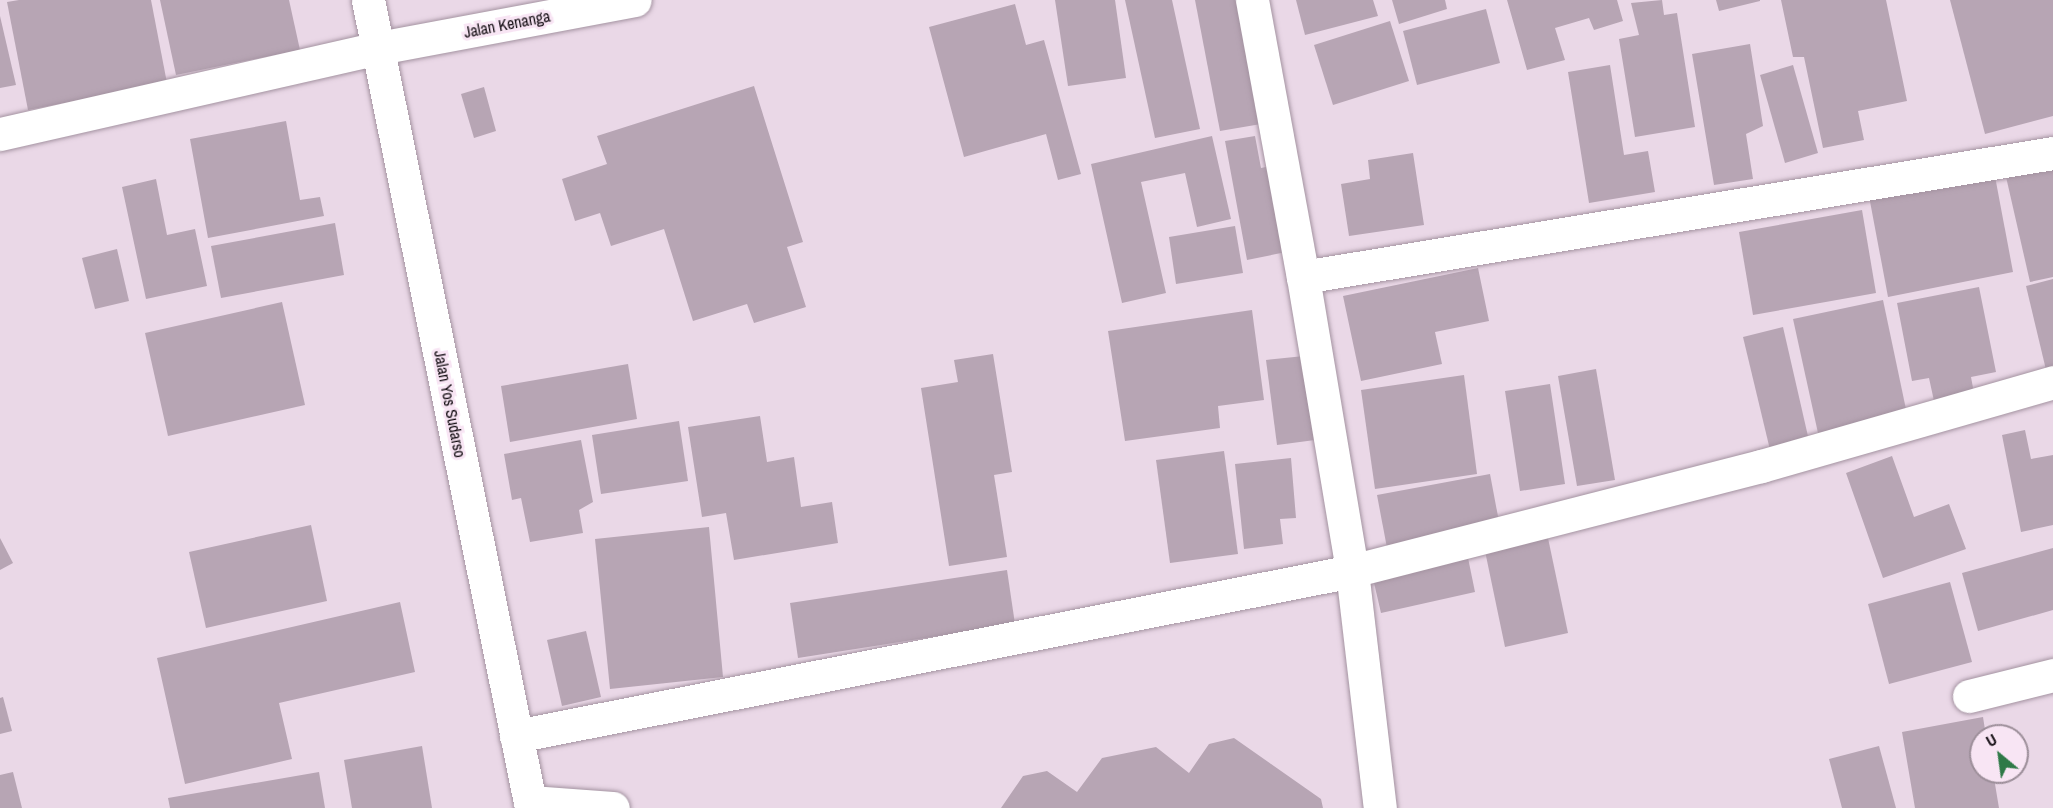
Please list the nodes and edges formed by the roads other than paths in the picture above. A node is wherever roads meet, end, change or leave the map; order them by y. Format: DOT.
graph roads {
  1 [pos="368,0"];
  2 [pos="635,0"];
  3 [pos="1252,0"];
  4 [pos="379,48"];
  5 [pos="0,134"];
  6 [pos="2053,153"];
  7 [pos="1304,277"];
  8 [pos="2053,382"];
  9 [pos="1352,571"];
  10 [pos="2053,675"];
  11 [pos="1969,696"];
  12 [pos="516,736"];
  13 [pos="531,805"];
  14 [pos="613,808"];
  15 [pos="1380,808"];
  1 -- 4 [label="street, Jalan Yos Sudarso"];
  2 -- 4 [label="street, Jalan Kenanga"];
  3 -- 7 [label="street"];
  4 -- 5 [label="street, Jalan Kenanga"];
  4 -- 12 [label="street, Jalan Yos Sudarso"];
  6 -- 7 [label="street"];
  7 -- 9 [label="street"];
  8 -- 9 [label="street"];
  9 -- 12 [label="street"];
  9 -- 15 [label="street"];
  10 -- 11 [label="street"];
  12 -- 13 [label="street, Jalan Yos Sudarso"];
  13 -- 14 [label="street"];
}
